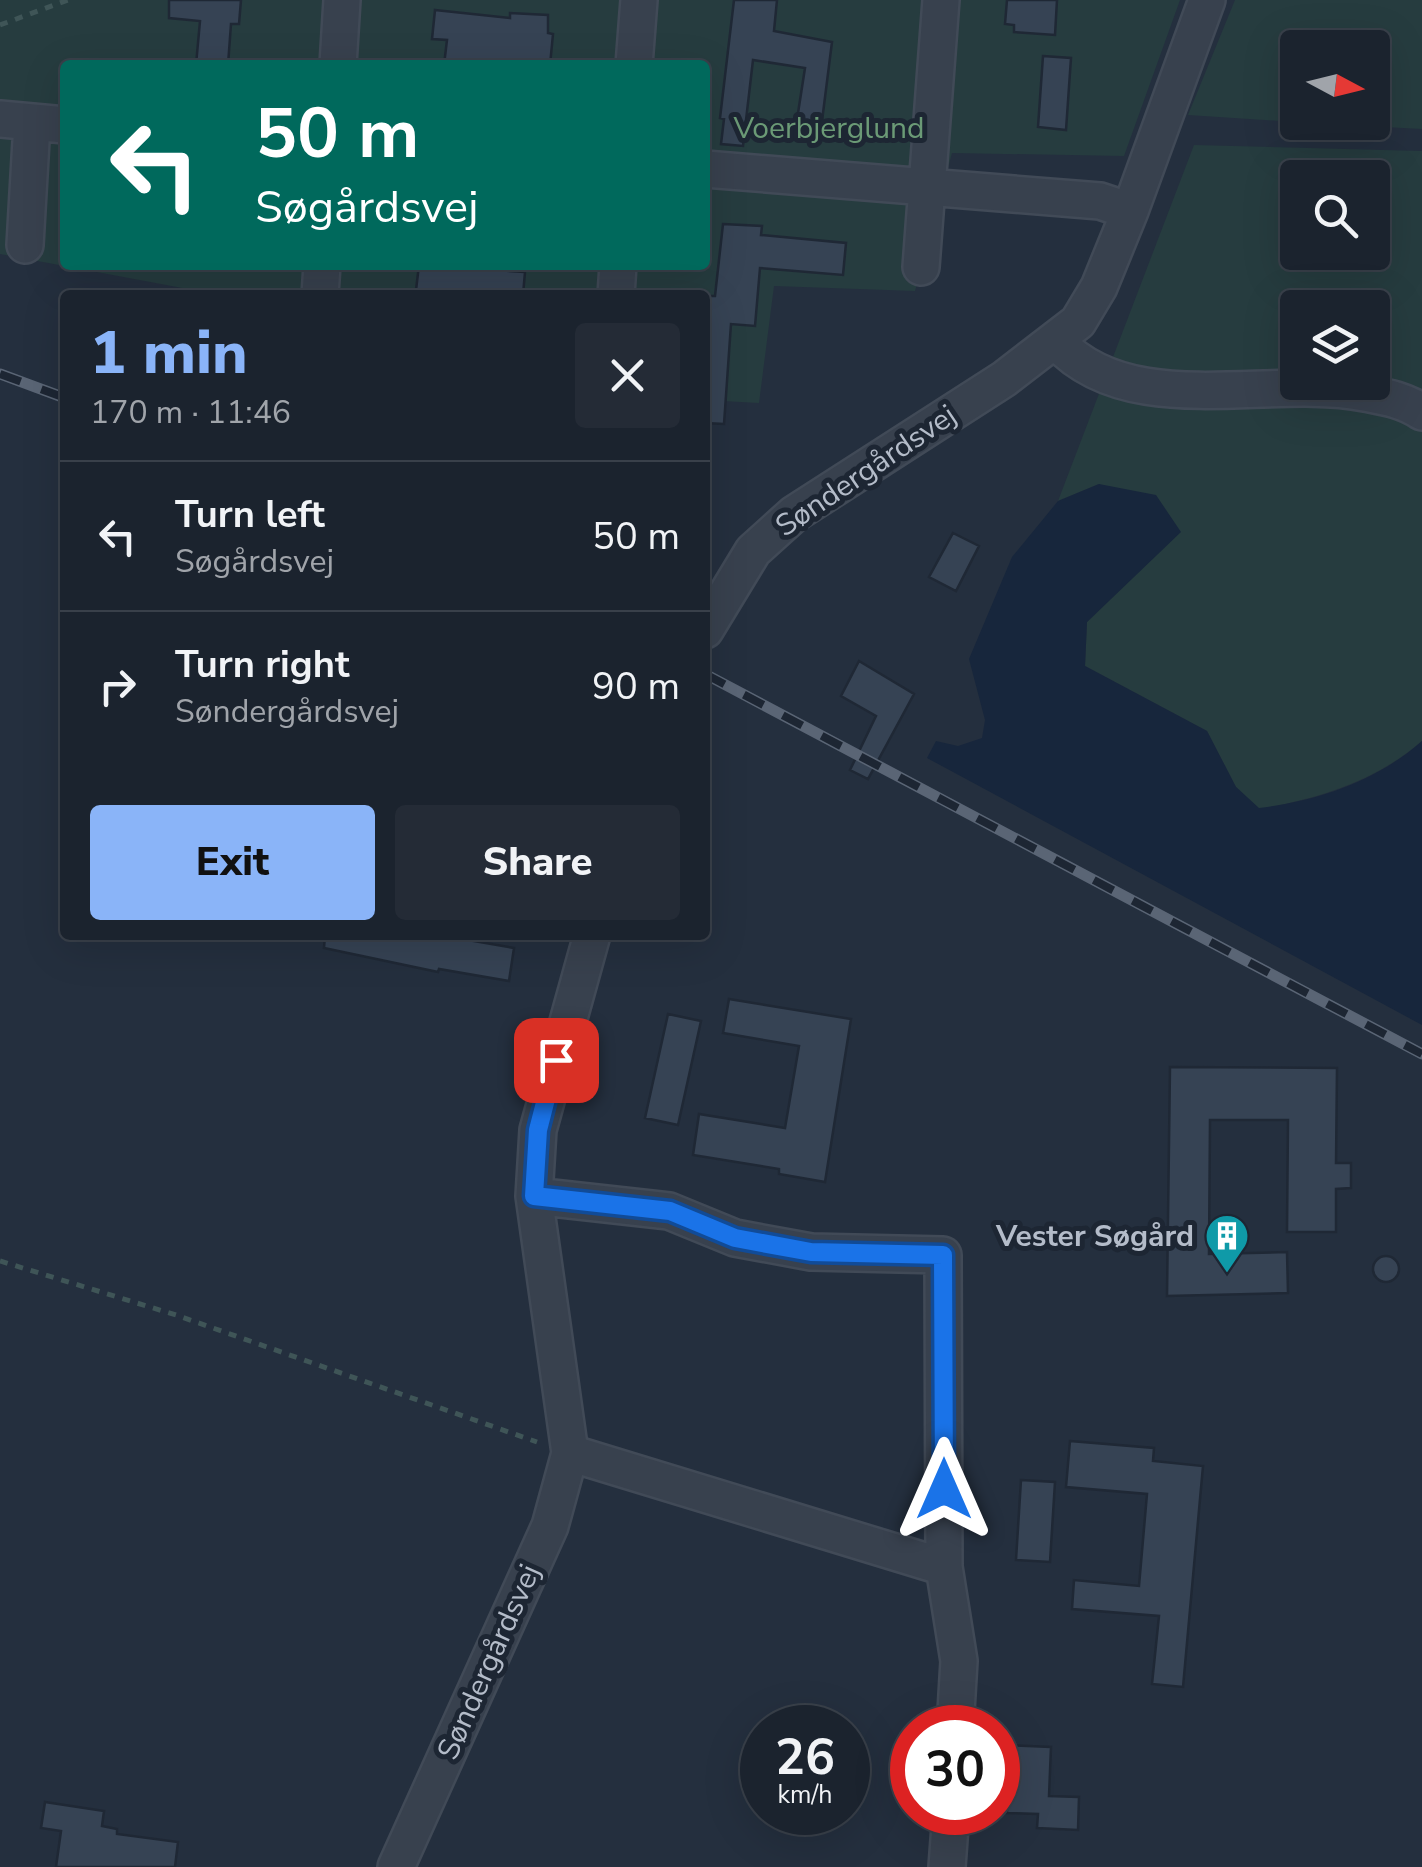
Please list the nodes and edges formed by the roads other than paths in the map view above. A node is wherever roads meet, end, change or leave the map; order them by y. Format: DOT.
graph roads {
  1 [pos="342,0"];
  2 [pos="640,0"];
  3 [pos="940,0"];
  4 [pos="1207,0"];
  5 [pos="338,60"];
  6 [pos="634,60"];
  7 [pos="32,122"];
  8 [pos="710,169"];
  9 [pos="927,185"];
  10 [pos="1130,211"];
  11 [pos="25,245"];
  12 [pos="921,267"];
  13 [pos="1057,342"];
  14 [pos="1422,412"];
  15 [pos="712,616"];
  16 [pos="591,940"];
  17 [pos="534,1196"];
  18 [pos="570,1453"];
  19 [pos="944,1567"];
  20 [pos="957,1705"];
  21 [pos="949,1835"];
  22 [pos="396,1867"];
  23 [pos="948,1867"];
  1 -- 5 [label="street"];
  2 -- 6 [label="street"];
  3 -- 9 [label="street"];
  4 -- 10 [label="street, Søndergårdsvej"];
  7 -- 11 [label="street"];
  8 -- 9 [label="street"];
  9 -- 10 [label="street"];
  9 -- 12 [label="street"];
  10 -- 13 [label="street, Søndergårdsvej"];
  13 -- 14 [label="street"];
  13 -- 15 [label="street, Søndergårdsvej"];
  16 -- 17 [label="street, Søndergårdsvej"];
  17 -- 18 [label="street, Søndergårdsvej"];
  17 -- 19 [label="street"];
  18 -- 19 [label="street"];
  18 -- 22 [label="street, Søndergårdsvej"];
  19 -- 20 [label="street"];
  21 -- 23 [label="street"];
}
